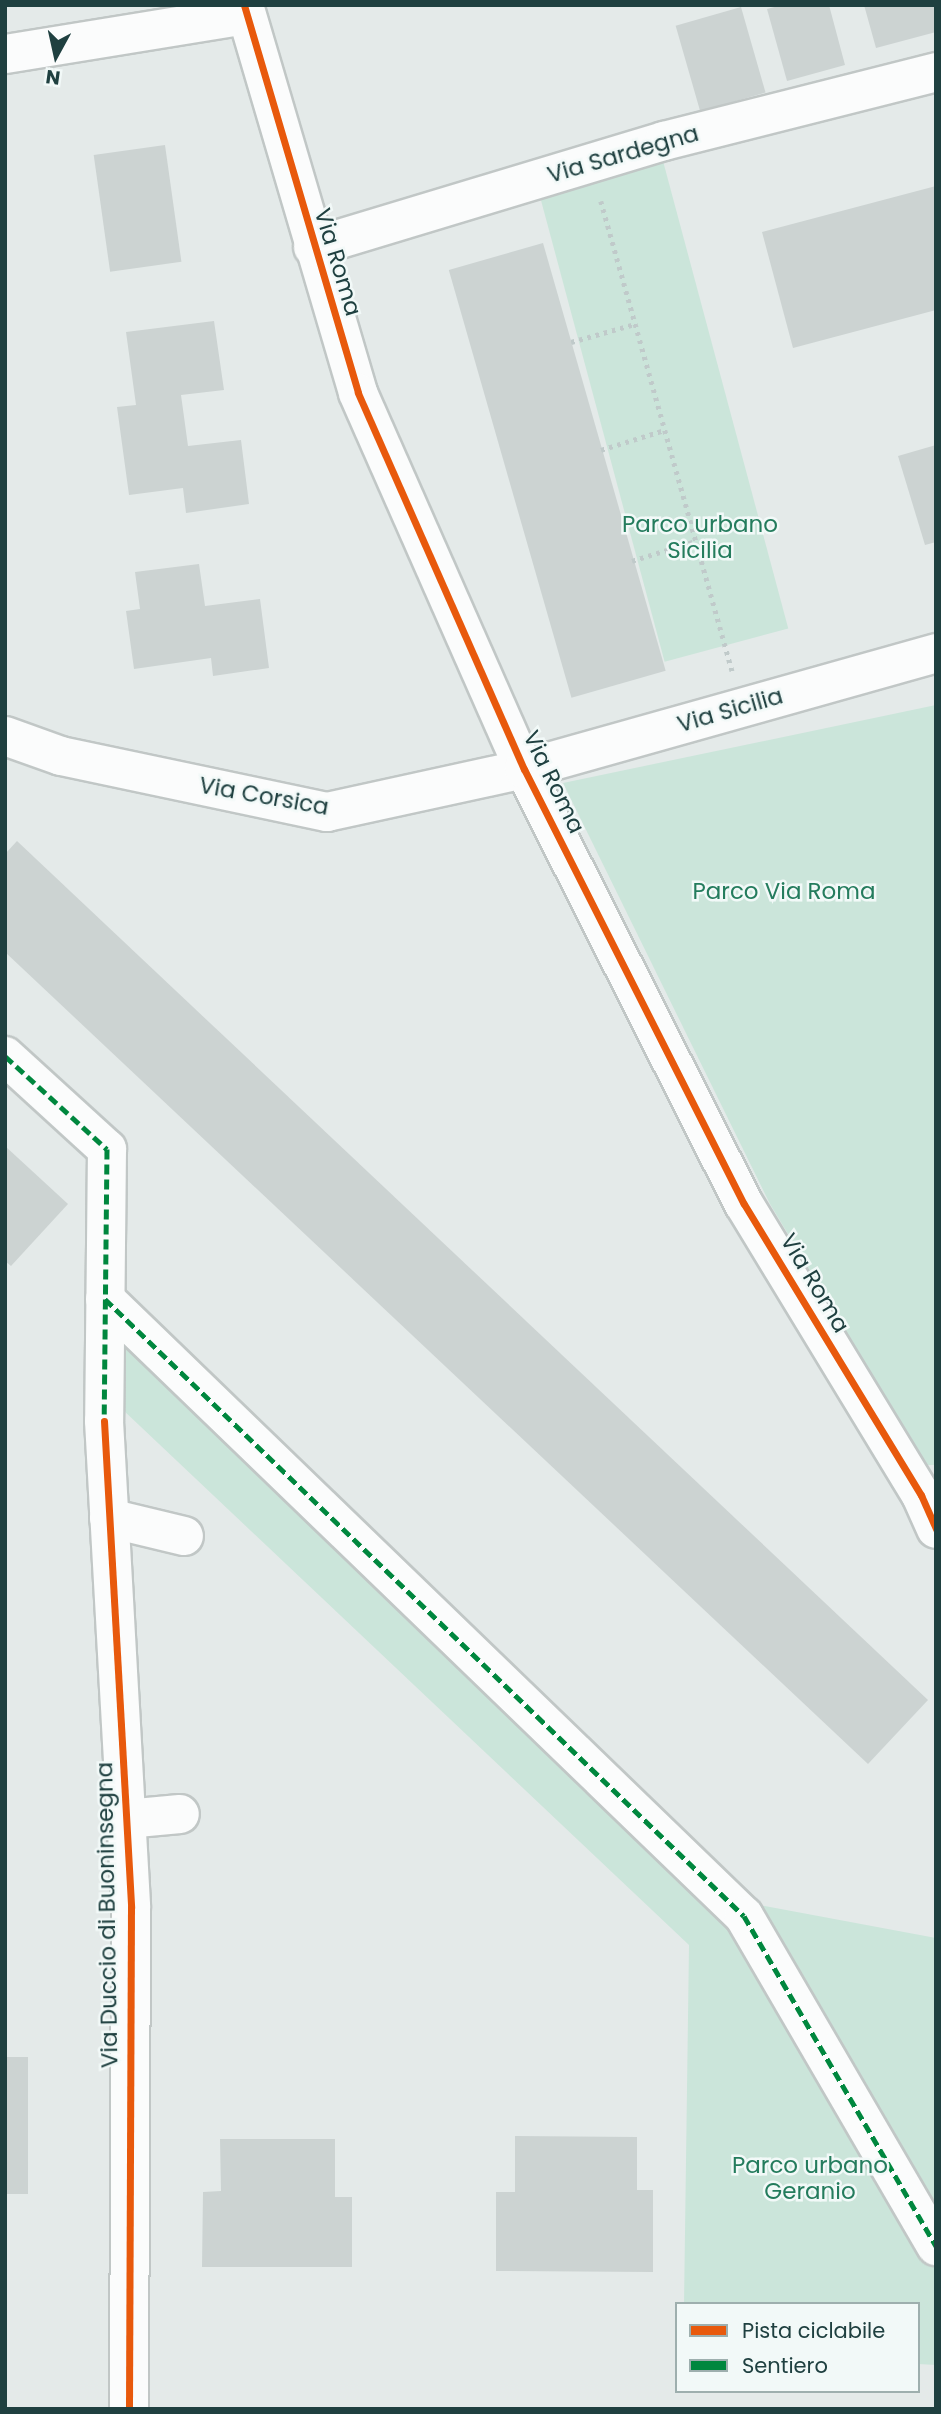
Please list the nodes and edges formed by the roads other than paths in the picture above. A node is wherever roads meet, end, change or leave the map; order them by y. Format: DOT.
graph roads {
  1 [pos="245,10"];
  2 [pos="5,54"];
  3 [pos="936,72"];
  4 [pos="313,247"];
  5 [pos="936,653"];
  6 [pos="5,736"];
  7 [pos="524,769"];
  8 [pos="5,1056"];
  9 [pos="105,1299"];
  10 [pos="109,1518"];
  11 [pos="936,1529"];
  12 [pos="184,1536"];
  13 [pos="180,1814"];
  14 [pos="126,1819"];
  15 [pos="936,2246"];
  16 [pos="129,2409"];
  1 -- 2 [label="street"];
  1 -- 4 [label="street, Via Roma"];
  3 -- 4 [label="street, Via Sardegna"];
  4 -- 7 [label="street, Via Roma"];
  5 -- 7 [label="street, Via Sicilia"];
  6 -- 7 [label="street, Via Corsica"];
  7 -- 11 [label="street, Via Roma"];
  8 -- 9 [label="street, Via Duccio di Buoninsegna"];
  9 -- 10 [label="street, Via Duccio di Buoninsegna"];
  9 -- 15 [label="street"];
  10 -- 12 [label="street"];
  10 -- 14 [label="street, Via Duccio di Buoninsegna"];
  13 -- 14 [label="street"];
  14 -- 16 [label="street, Via Duccio di Buoninsegna"];
}
